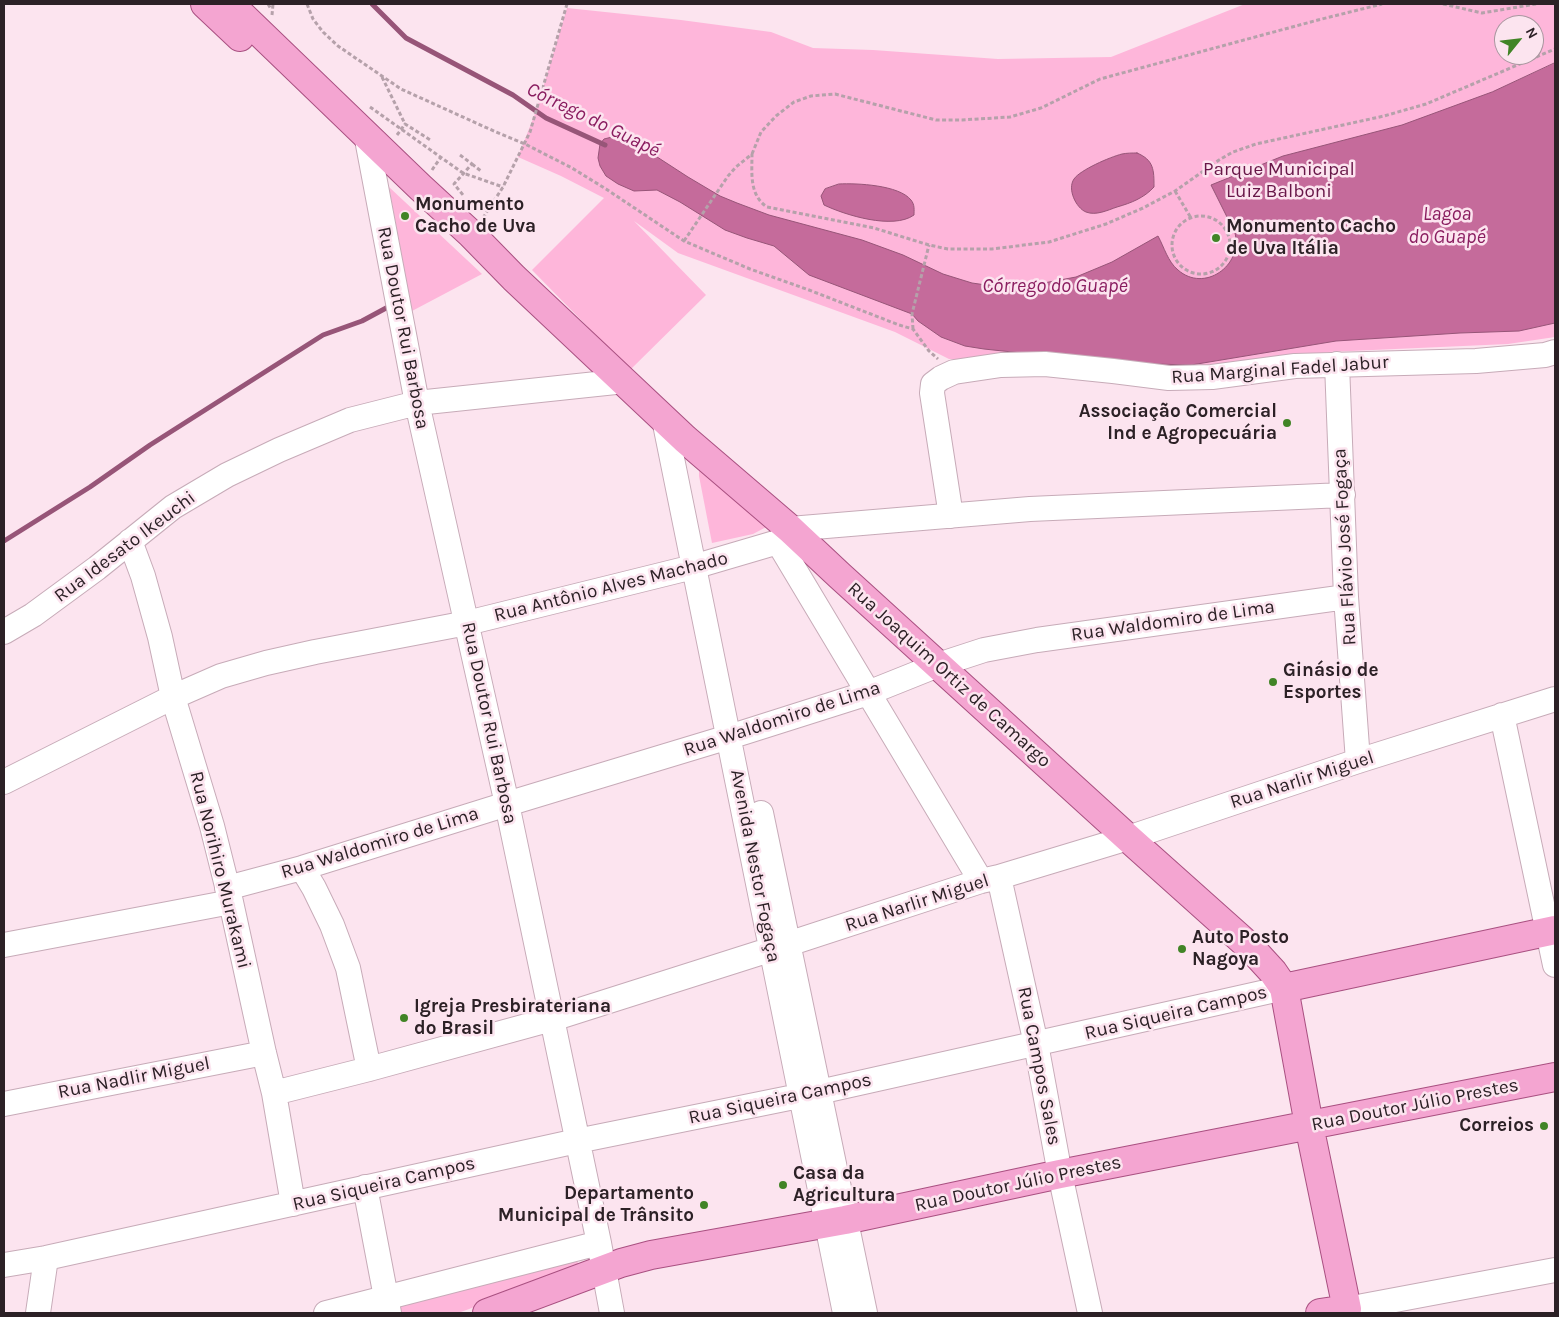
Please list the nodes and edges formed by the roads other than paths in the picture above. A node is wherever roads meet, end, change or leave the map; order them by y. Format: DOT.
graph roads {
  1 [pos="218,6"];
  2 [pos="366,134"];
  3 [pos="372,164"];
  4 [pos="1555,352"];
  5 [pos="1337,364"];
  6 [pos="616,374"];
  7 [pos="417,403"];
  8 [pos="664,419"];
  9 [pos="685,438"];
  10 [pos="1343,495"];
  11 [pos="951,516"];
  12 [pos="784,536"];
  13 [pos="130,541"];
  14 [pos="700,565"];
  15 [pos="1346,598"];
  16 [pos="467,623"];
  17 [pos="4,632"];
  18 [pos="938,665"];
  19 [pos="868,693"];
  20 [pos="174,697"];
  21 [pos="1555,699"];
  22 [pos="1502,715"];
  23 [pos="737,735"];
  24 [pos="1358,761"];
  25 [pos="4,782"];
  26 [pos="507,804"];
  27 [pos="1128,838"];
  28 [pos="302,868"];
  29 [pos="990,879"];
  30 [pos="229,894"];
  31 [pos="1551,931"];
  32 [pos="4,945"];
  33 [pos="780,947"];
  34 [pos="1555,965"];
  35 [pos="1284,988"];
  36 [pos="552,1019"];
  37 [pos="1036,1044"];
  38 [pos="264,1053"];
  39 [pos="369,1069"];
  40 [pos="1555,1077"];
  41 [pos="274,1092"];
  42 [pos="810,1094"];
  43 [pos="4,1104"];
  44 [pos="1309,1125"];
  45 [pos="576,1141"];
  46 [pos="1060,1174"];
  47 [pos="365,1187"];
  48 [pos="294,1204"];
  49 [pos="836,1221"];
  50 [pos="598,1243"];
  51 [pos="46,1258"];
  52 [pos="4,1265"];
  53 [pos="604,1269"];
  54 [pos="1555,1270"];
  55 [pos="388,1306"];
  56 [pos="1347,1311"];
  57 [pos="38,1313"];
  58 [pos="326,1313"];
  59 [pos="487,1313"];
  60 [pos="612,1313"];
  61 [pos="845,1313"];
  62 [pos="865,1313"];
  63 [pos="1090,1313"];
  64 [pos="1320,1313"];
  1 -- 2 [label="main road, Rua Joaquim Ortiz de Camargo"];
  1 -- 3 [label="main road, Rua Joaquim Ortiz de Camargo"];
  2 -- 3 [label="street, Rua Doutor Rui Barbosa"];
  2 -- 6 [label="main road, Rua Joaquim Ortiz de Camargo"];
  3 -- 6 [label="main road, Rua Joaquim Ortiz de Camargo"];
  3 -- 7 [label="street, Rua Doutor Rui Barbosa"];
  4 -- 5 [label="street, Rua Marginal Fadel Jabur"];
  5 -- 10 [label="street, Rua Flávio José Fogaça"];
  5 -- 11 [label="street, Rua Marginal Fadel Jabur"];
  6 -- 7 [label="street, Rua Idesato Ikeuchi"];
  6 -- 8 [label="main road, Rua Joaquim Ortiz de Camargo"];
  7 -- 13 [label="street, Rua Idesato Ikeuchi"];
  7 -- 16 [label="street, Rua Doutor Rui Barbosa"];
  8 -- 9 [label="main road, Rua Joaquim Ortiz de Camargo"];
  8 -- 14 [label="street, Avenida Nestor Fogaça"];
  9 -- 12 [label="main road, Rua Joaquim Ortiz de Camargo"];
  9 -- 14 [label="street, Avenida Nestor Fogaça"];
  10 -- 11 [label="street, Rua Antônio Alves Machado"];
  10 -- 15 [label="street, Rua Flávio José Fogaça"];
  11 -- 12 [label="street, Rua Antônio Alves Machado"];
  12 -- 14 [label="street, Rua Antônio Alves Machado"];
  12 -- 18 [label="main road, Rua Joaquim Ortiz de Camargo"];
  12 -- 19 [label="street, Rua Campos Sales"];
  13 -- 17 [label="street, Rua Idesato Ikeuchi"];
  13 -- 20 [label="street, Rua Norihiro Murakami"];
  14 -- 16 [label="street, Rua Antônio Alves Machado"];
  14 -- 23 [label="street, Avenida Nestor Fogaça"];
  15 -- 18 [label="street, Rua Waldomiro de Lima"];
  15 -- 24 [label="street, Rua Flávio José Fogaça"];
  16 -- 20 [label="street, Rua Antônio Alves Machado"];
  16 -- 26 [label="street, Rua Doutor Rui Barbosa"];
  18 -- 19 [label="street, Rua Waldomiro de Lima"];
  18 -- 27 [label="main road, Rua Joaquim Ortiz de Camargo"];
  19 -- 23 [label="street, Rua Waldomiro de Lima"];
  19 -- 29 [label="street, Rua Campos Sales"];
  20 -- 25 [label="street, Rua Antônio Alves Machado"];
  20 -- 30 [label="street, Rua Norihiro Murakami"];
  21 -- 22 [label="street, Rua Narlir Miguel"];
  22 -- 24 [label="street, Rua Narlir Miguel"];
  22 -- 31 [label="street"];
  23 -- 26 [label="street, Rua Waldomiro de Lima"];
  23 -- 33 [label="street, Avenida Nestor Fogaça"];
  24 -- 27 [label="street, Rua Narlir Miguel"];
  26 -- 28 [label="street, Rua Waldomiro de Lima"];
  26 -- 36 [label="street, Rua Doutor Rui Barbosa"];
  27 -- 29 [label="street, Rua Narlir Miguel"];
  27 -- 35 [label="main road, Rua Joaquim Ortiz de Camargo"];
  28 -- 30 [label="street, Rua Waldomiro de Lima"];
  28 -- 39 [label="street"];
  29 -- 33 [label="street, Rua Narlir Miguel"];
  29 -- 37 [label="street, Rua Campos Sales"];
  30 -- 32 [label="street, Rua Waldomiro de Lima"];
  30 -- 38 [label="street, Rua Norihiro Murakami"];
  31 -- 34 [label="street"];
  31 -- 35 [label="main road, Rua Siqueira Campos"];
  33 -- 36 [label="street, Rua Narlir Miguel"];
  33 -- 42 [label="street, Avenida Nestor Fogaça"];
  35 -- 37 [label="street, Rua Siqueira Campos"];
  35 -- 44 [label="main road"];
  36 -- 39 [label="street, Rua Narlir Miguel"];
  36 -- 45 [label="street, Rua Doutor Rui Barbosa"];
  37 -- 42 [label="street, Rua Siqueira Campos"];
  37 -- 46 [label="street, Rua Campos Sales"];
  38 -- 41 [label="street, Rua Norihiro Murakami"];
  38 -- 43 [label="street, Rua Nadlir Miguel"];
  39 -- 41 [label="street, Rua Narlir Miguel"];
  40 -- 44 [label="main road, Rua Doutor Júlio Prestes"];
  41 -- 48 [label="street, Rua Norihiro Murakami"];
  42 -- 45 [label="street, Rua Siqueira Campos"];
  42 -- 49 [label="street, Avenida Nestor Fogaça"];
  44 -- 46 [label="main road, Rua Doutor Júlio Prestes"];
  44 -- 56 [label="main road"];
  45 -- 47 [label="street, Rua Siqueira Campos"];
  45 -- 50 [label="street, Rua Doutor Rui Barbosa"];
  46 -- 49 [label="main road, Rua Doutor Júlio Prestes"];
  46 -- 63 [label="street, Rua Campos Sales"];
  47 -- 48 [label="street, Rua Siqueira Campos"];
  47 -- 55 [label="street"];
  48 -- 51 [label="street, Rua Siqueira Campos"];
  49 -- 53 [label="main road, Rua Doutor Júlio Prestes"];
  49 -- 61 [label="street, Avenida Nestor Fogaça"];
  49 -- 62 [label="street, Avenida Nestor Fogaça"];
  50 -- 53 [label="street, Rua Doutor Rui Barbosa"];
  50 -- 55 [label="street"];
  51 -- 52 [label="street, Rua Siqueira Campos"];
  51 -- 57 [label="street"];
  53 -- 59 [label="main road, Rua Doutor Júlio Prestes"];
  53 -- 60 [label="street, Rua Doutor Rui Barbosa"];
  54 -- 56 [label="street"];
  55 -- 58 [label="street"];
  56 -- 64 [label="main road"];
}
